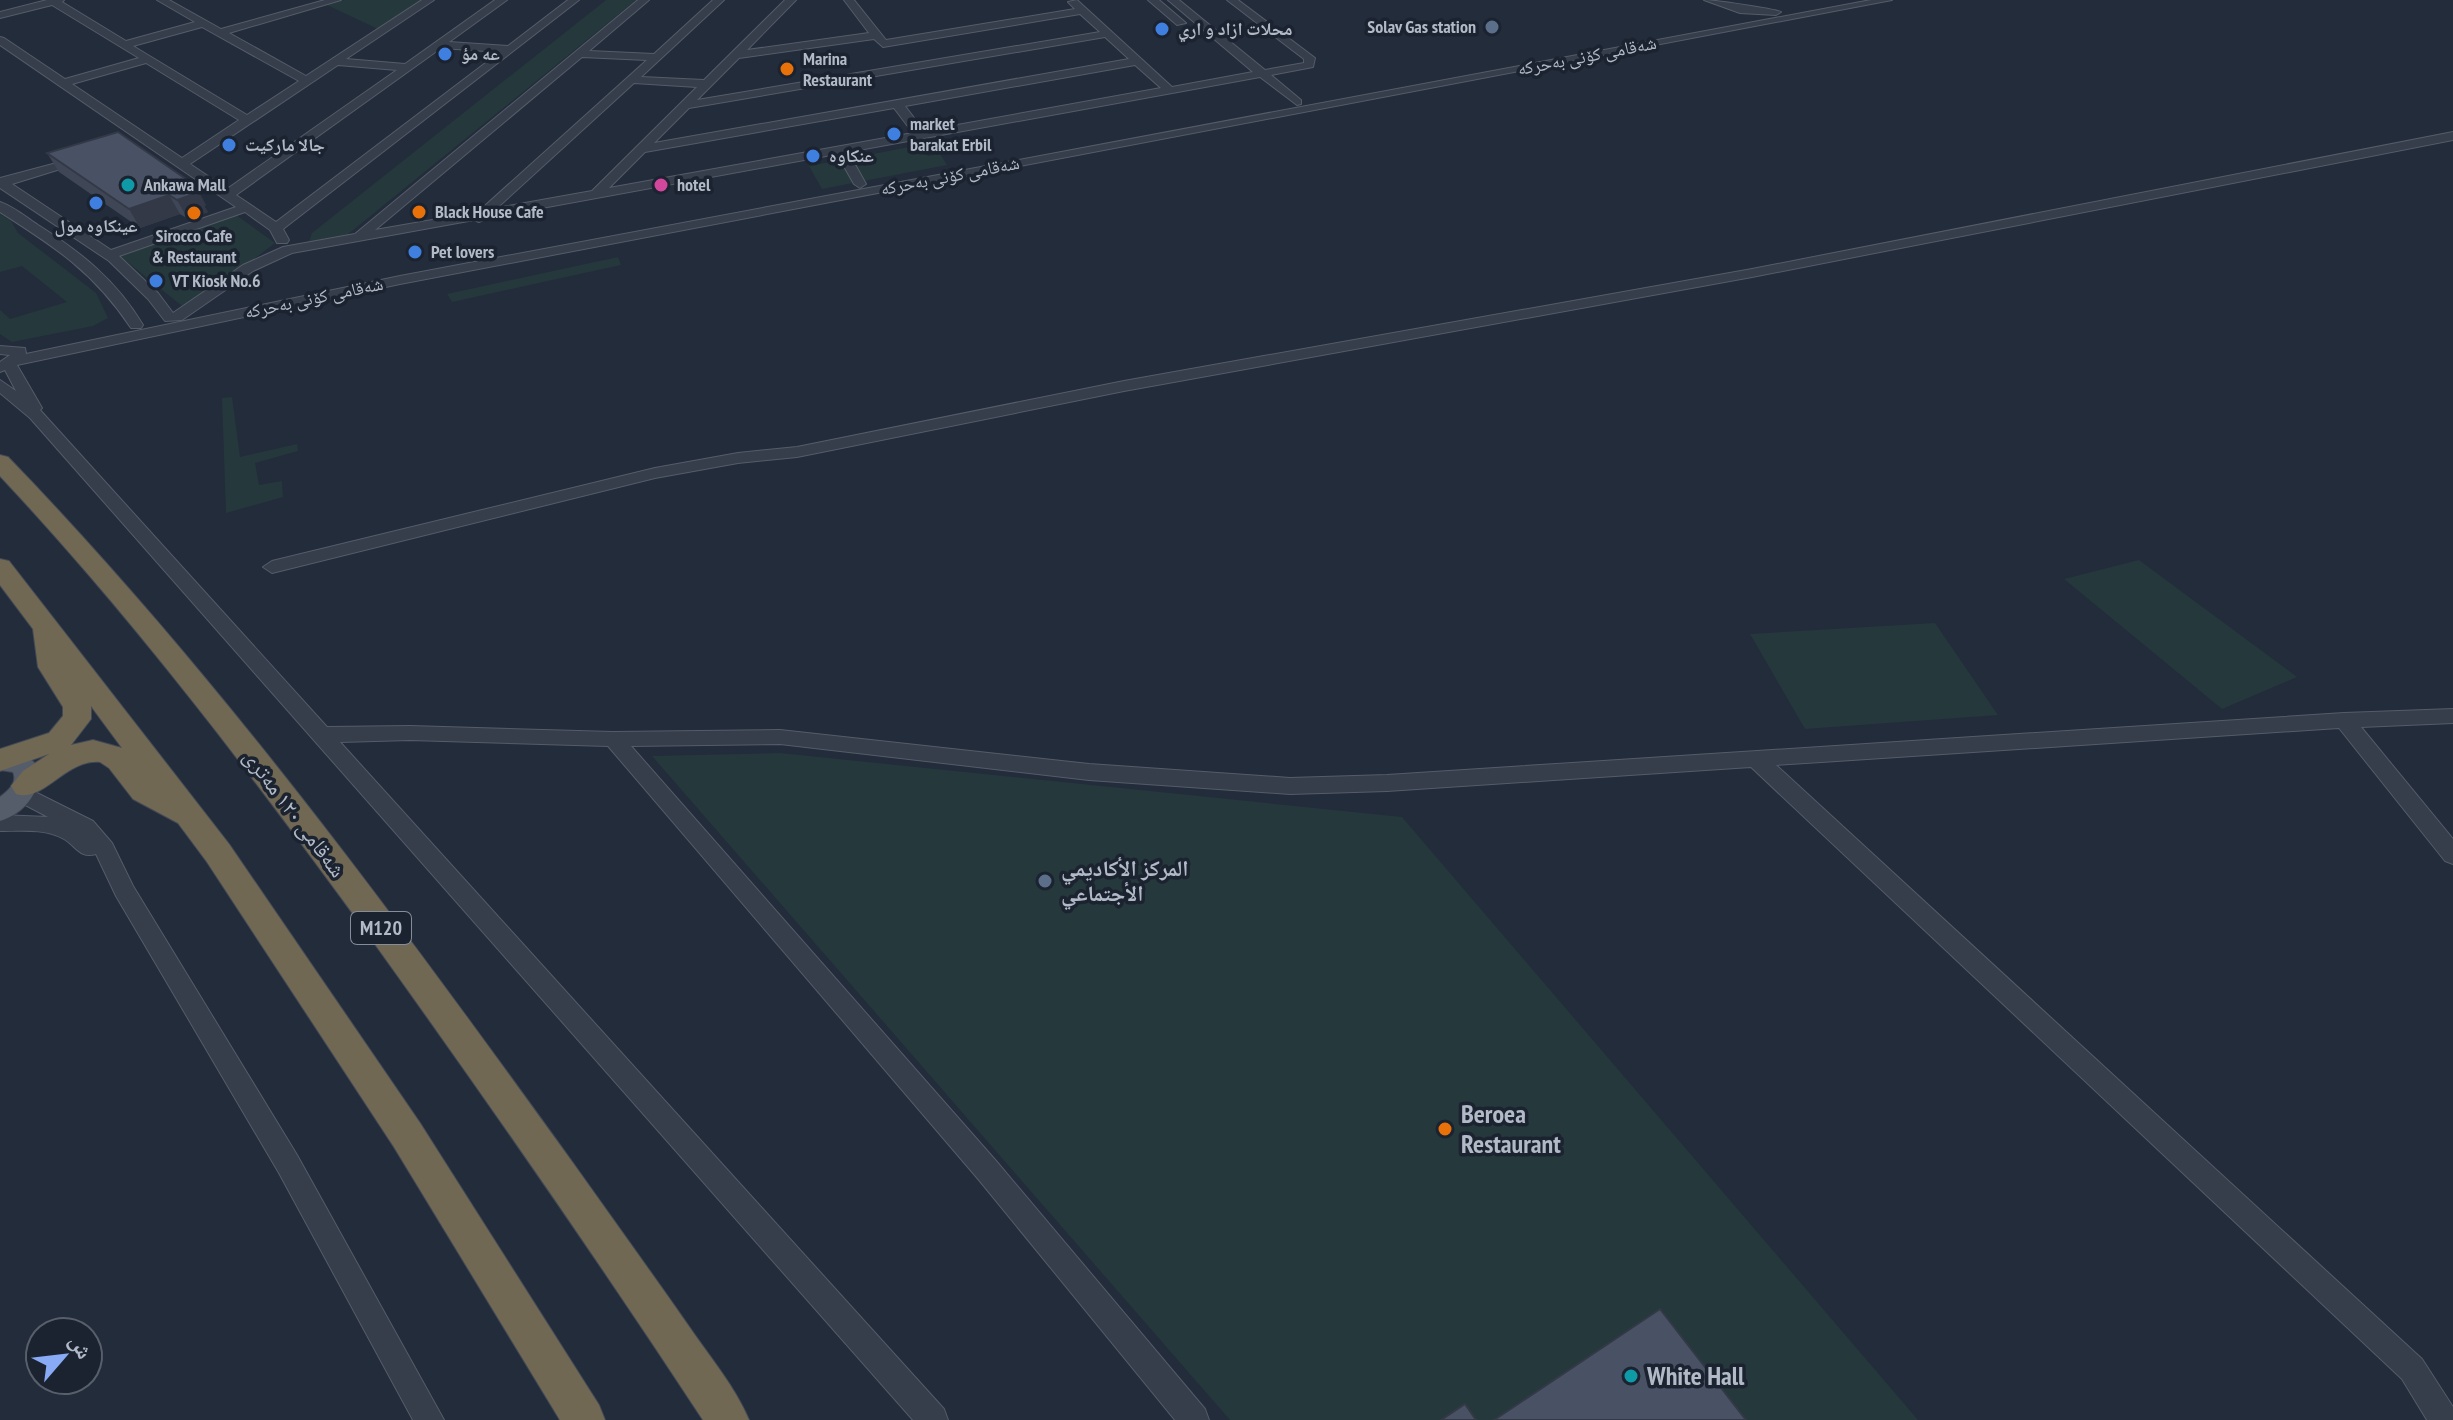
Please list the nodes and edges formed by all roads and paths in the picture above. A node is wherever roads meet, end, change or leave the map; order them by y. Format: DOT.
graph roads {
  1 [pos="162,0"];
  2 [pos="336,0"];
  3 [pos="429,0"];
  4 [pos="502,0"];
  5 [pos="574,0"];
  6 [pos="644,0"];
  7 [pos="719,0"];
  8 [pos="791,0"];
  9 [pos="849,0"];
  10 [pos="1071,0"];
  11 [pos="1153,0"];
  12 [pos="1173,0"];
  13 [pos="1232,0"];
  14 [pos="1708,0"];
  15 [pos="1846,0"];
  16 [pos="1887,0"];
  17 [pos="56,1"];
  18 [pos="1082,11"];
  19 [pos="1783,12"];
  20 [pos="0,15"];
  21 [pos="1712,19"];
  22 [pos="204,23"];
  23 [pos="1188,29"];
  24 [pos="220,32"];
  25 [pos="1107,34"];
  26 [pos="879,39"];
  27 [pos="0,40"];
  28 [pos="124,45"];
  29 [pos="439,45"];
  30 [pos="510,49"];
  31 [pos="580,54"];
  32 [pos="736,55"];
  33 [pos="656,57"];
  34 [pos="148,59"];
  35 [pos="1137,61"];
  36 [pos="336,62"];
  37 [pos="408,67"];
  38 [pos="1235,68"];
  39 [pos="900,69"];
  40 [pos="1263,75"];
  41 [pos="942,78"];
  42 [pos="1246,78"];
  43 [pos="631,80"];
  44 [pos="307,81"];
  45 [pos="63,83"];
  46 [pos="707,84"];
  47 [pos="1171,92"];
  48 [pos="1297,102"];
  49 [pos="897,103"];
  50 [pos="687,105"];
  51 [pos="247,120"];
  52 [pos="2453,136"];
  53 [pos="922,137"];
  54 [pos="144,138"];
  55 [pos="130,143"];
  56 [pos="642,149"];
  57 [pos="842,152"];
  58 [pos="87,156"];
  59 [pos="181,164"];
  60 [pos="1,182"];
  61 [pos="860,184"];
  62 [pos="227,195"];
  63 [pos="593,197"];
  64 [pos="0,206"];
  65 [pos="245,208"];
  66 [pos="479,218"];
  67 [pos="276,228"];
  68 [pos="355,241"];
  69 [pos="288,250"];
  70 [pos="111,254"];
  71 [pos="156,297"];
  72 [pos="127,306"];
  73 [pos="174,318"];
  74 [pos="136,325"];
  75 [pos="8,358"];
  76 [pos="0,385"];
  77 [pos="36,415"];
  78 [pos="0,462"];
  79 [pos="0,567"];
  80 [pos="272,567"];
  81 [pos="45,623"];
  82 [pos="2453,716"];
  83 [pos="2344,720"];
  84 [pos="320,735"];
  85 [pos="613,739"];
  86 [pos="1755,758"];
  87 [pos="0,761"];
  88 [pos="24,790"];
  89 [pos="0,811"];
  90 [pos="192,818"];
  91 [pos="0,823"];
  92 [pos="2453,855"];
  93 [pos="124,890"];
  94 [pos="429,1420"];
  95 [pos="584,1420"];
  96 [pos="728,1420"];
  97 [pos="933,1420"];
  98 [pos="1194,1420"];
  99 [pos="2444,1420"];
  1 -- 22 [label="street"];
  2 -- 24 [label="street"];
  3 -- 36 [label="street"];
  4 -- 29 [label="street"];
  5 -- 30 [label="street"];
  6 -- 31 [label="street"];
  7 -- 33 [label="street"];
  8 -- 32 [label="street"];
  9 -- 26 [label="street"];
  10 -- 18 [label="street"];
  11 -- 23 [label="street"];
  12 -- 40 [label="street"];
  13 -- 40 [label="street"];
  14 -- 19 [label="street"];
  14 -- 21 [label="street"];
  15 -- 19 [label="street, شەقامی کۆنی بەحرکە"];
  16 -- 75 [label="street, شەقامی کۆنی بەحرکە"];
  17 -- 20 [label="street"];
  17 -- 28 [label="street"];
  18 -- 25 [label="street"];
  18 -- 26 [label="street"];
  19 -- 21 [label="street, شەقامی کۆنی بەحرکە"];
  21 -- 48 [label="street, شەقامی کۆنی بەحرکە"];
  22 -- 24 [label="street"];
  22 -- 28 [label="street"];
  24 -- 44 [label="street"];
  25 -- 35 [label="street"];
  25 -- 41 [label="street"];
  26 -- 32 [label="street"];
  26 -- 39 [label="street"];
  27 -- 45 [label="street"];
  28 -- 34 [label="street"];
  29 -- 30 [label="street"];
  29 -- 37 [label="street"];
  30 -- 67 [label="street"];
  31 -- 33 [label="street"];
  31 -- 68 [label="street"];
  32 -- 46 [label="street"];
  33 -- 43 [label="street"];
  34 -- 45 [label="street"];
  34 -- 51 [label="street"];
  35 -- 41 [label="street"];
  35 -- 47 [label="street"];
  36 -- 37 [label="street"];
  36 -- 44 [label="street"];
  37 -- 62 [label="street"];
  38 -- 42 [label="street"];
  39 -- 41 [label="street"];
  39 -- 50 [label="street"];
  40 -- 42 [label="street"];
  40 -- 48 [label="street"];
  41 -- 49 [label="street"];
  42 -- 47 [label="street"];
  43 -- 46 [label="street"];
  43 -- 66 [label="street"];
  44 -- 51 [label="street"];
  45 -- 54 [label="street"];
  46 -- 50 [label="street"];
  47 -- 53 [label="street"];
  48 -- 61 [label="street, شەقامی کۆنی بەحرکە"];
  49 -- 53 [label="street"];
  49 -- 56 [label="street"];
  50 -- 56 [label="street"];
  51 -- 59 [label="street"];
  52 -- 80 [label="street"];
  53 -- 57 [label="street"];
  54 -- 55 [label="street"];
  54 -- 59 [label="street"];
  56 -- 63 [label="street"];
  57 -- 61 [label="street"];
  57 -- 63 [label="street"];
  58 -- 60 [label="street"];
  59 -- 62 [label="street"];
  60 -- 70 [label="street"];
  61 -- 73 [label="street, شەقامی کۆنی بەحرکە"];
  62 -- 65 [label="street"];
  63 -- 66 [label="street"];
  64 -- 72 [label="street"];
  65 -- 67 [label="street"];
  65 -- 70 [label="street"];
  66 -- 68 [label="street"];
  67 -- 69 [label="street"];
  68 -- 69 [label="street"];
  69 -- 73 [label="street"];
  70 -- 71 [label="street"];
  71 -- 72 [label="street"];
  71 -- 73 [label="street"];
  72 -- 74 [label="street"];
  73 -- 74 [label="street, شەقامی کۆنی بەحرکە"];
  74 -- 75 [label="street, شەقامی کۆنی بەحرکە"];
  75 -- 77 [label="street"];
  76 -- 77 [label="street"];
  77 -- 84 [label="street"];
  78 -- 96 [label="highway, شەقامی ١٢٠ مەتری / M120"];
  79 -- 81 [label="highway"];
  81 -- 87 [label="highway"];
  81 -- 90 [label="highway"];
  82 -- 83 [label="street"];
  83 -- 86 [label="street"];
  83 -- 92 [label="street"];
  84 -- 85 [label="street"];
  84 -- 97 [label="street"];
  85 -- 86 [label="street"];
  85 -- 98 [label="street"];
  86 -- 99 [label="street"];
  87 -- 88 [label="main road"];
  88 -- 89 [label="main road"];
  88 -- 90 [label="highway"];
  88 -- 93 [label="street"];
  90 -- 95 [label="highway"];
  91 -- 93 [label="street"];
  93 -- 94 [label="street"];
}
